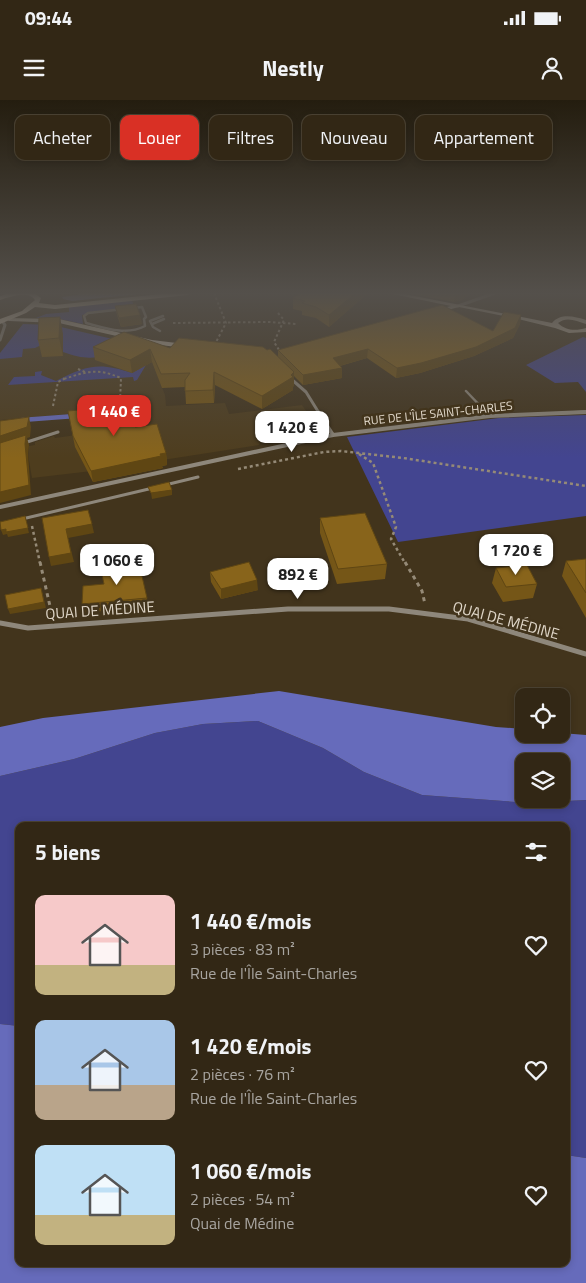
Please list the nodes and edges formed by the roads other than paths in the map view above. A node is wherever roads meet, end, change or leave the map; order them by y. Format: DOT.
graph roads {
  1 [pos="289,376"];
  2 [pos="466,391"];
  3 [pos="586,412"];
  4 [pos="490,416"];
  5 [pos="58,432"];
  6 [pos="333,435"];
  7 [pos="17,445"];
  8 [pos="198,477"];
  9 [pos="0,506"];
  10 [pos="15,521"];
  11 [pos="0,623"];
  12 [pos="586,654"];
  1 -- 6 [label="street"];
  2 -- 4 [label="lane"];
  3 -- 4 [label="street, RUE DE L'ÎLE SAINT-CHARLES"];
  4 -- 6 [label="street, RUE DE L'ÎLE SAINT-CHARLES"];
  5 -- 7 [label="lane"];
  6 -- 9 [label="street, RUE DE L'ÎLE SAINT-CHARLES"];
  8 -- 10 [label="lane"];
  11 -- 12 [label="street, QUAI DE MÉDINE"];
}
